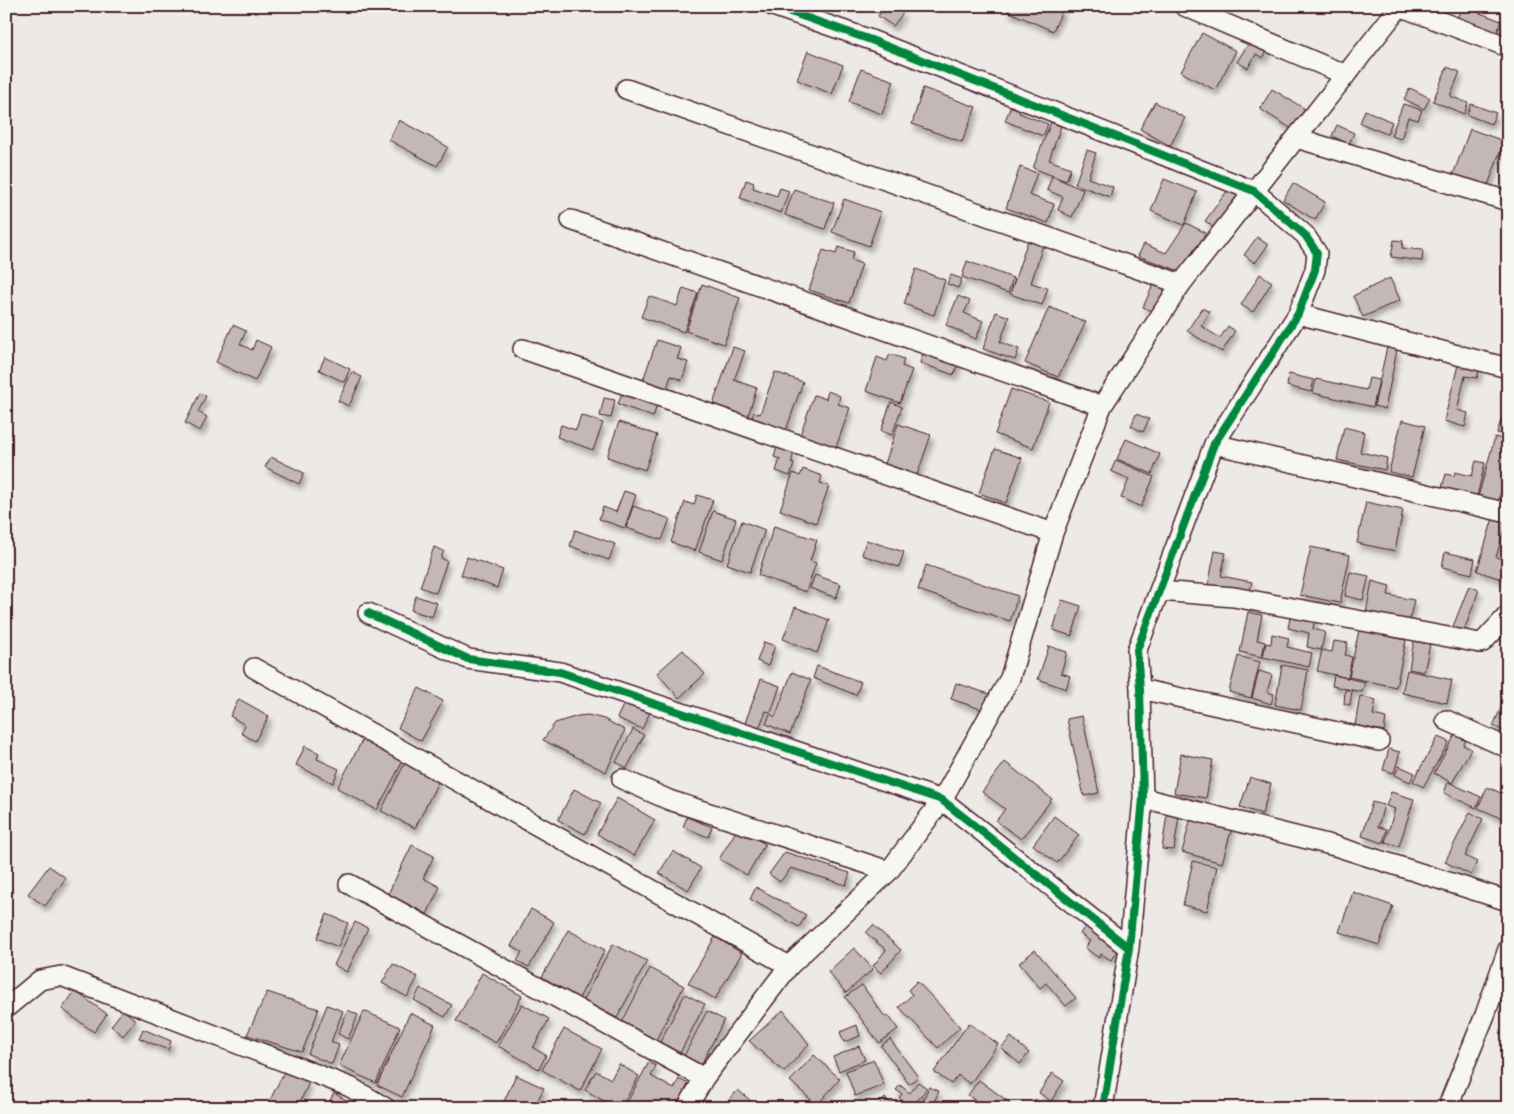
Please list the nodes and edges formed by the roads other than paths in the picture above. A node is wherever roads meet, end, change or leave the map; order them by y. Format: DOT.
graph roads {
  1 [pos="773,6"];
  2 [pos="1184,6"];
  3 [pos="1400,6"];
  4 [pos="1508,47"];
  5 [pos="1346,75"];
  6 [pos="626,89"];
  7 [pos="1296,138"];
  8 [pos="1254,191"];
  9 [pos="1508,201"];
  10 [pos="571,220"];
  11 [pos="1181,284"];
  12 [pos="1298,314"];
  13 [pos="523,349"];
  14 [pos="1508,368"];
  15 [pos="1102,406"];
  16 [pos="1214,444"];
  17 [pos="1508,513"];
  18 [pos="1053,533"];
  19 [pos="1159,591"];
  20 [pos="368,613"];
  21 [pos="1508,615"];
  22 [pos="254,668"];
  23 [pos="1140,689"];
  24 [pos="1446,720"];
  25 [pos="1379,741"];
  26 [pos="1508,748"];
  27 [pos="622,779"];
  28 [pos="1143,798"];
  29 [pos="942,800"];
  30 [pos="889,872"];
  31 [pos="349,884"];
  32 [pos="1508,901"];
  33 [pos="1129,948"];
  34 [pos="1508,949"];
  35 [pos="790,966"];
  36 [pos="6,1008"];
  37 [pos="704,1078"];
  38 [pos="386,1108"];
  39 [pos="686,1108"];
  40 [pos="1103,1108"];
  41 [pos="1456,1108"];
  1 -- 8 [label="street"];
  2 -- 5 [label="street"];
  3 -- 4 [label="street"];
  3 -- 5 [label="street"];
  5 -- 7 [label="street"];
  6 -- 11 [label="street"];
  7 -- 8 [label="street"];
  7 -- 9 [label="street"];
  8 -- 11 [label="street"];
  8 -- 12 [label="street"];
  10 -- 15 [label="street"];
  11 -- 15 [label="street"];
  12 -- 14 [label="street"];
  12 -- 16 [label="street"];
  13 -- 18 [label="street"];
  15 -- 18 [label="street"];
  16 -- 17 [label="street"];
  16 -- 19 [label="street"];
  18 -- 29 [label="street"];
  19 -- 21 [label="street"];
  19 -- 23 [label="street"];
  20 -- 29 [label="street"];
  22 -- 35 [label="street"];
  23 -- 25 [label="street"];
  23 -- 28 [label="street"];
  24 -- 26 [label="street"];
  27 -- 30 [label="street"];
  28 -- 32 [label="street"];
  28 -- 33 [label="street"];
  29 -- 30 [label="street"];
  29 -- 33 [label="street"];
  30 -- 35 [label="street"];
  31 -- 37 [label="street"];
  33 -- 40 [label="street"];
  34 -- 41 [label="street"];
  35 -- 37 [label="street"];
  36 -- 38 [label="street"];
  37 -- 39 [label="street"];
}
